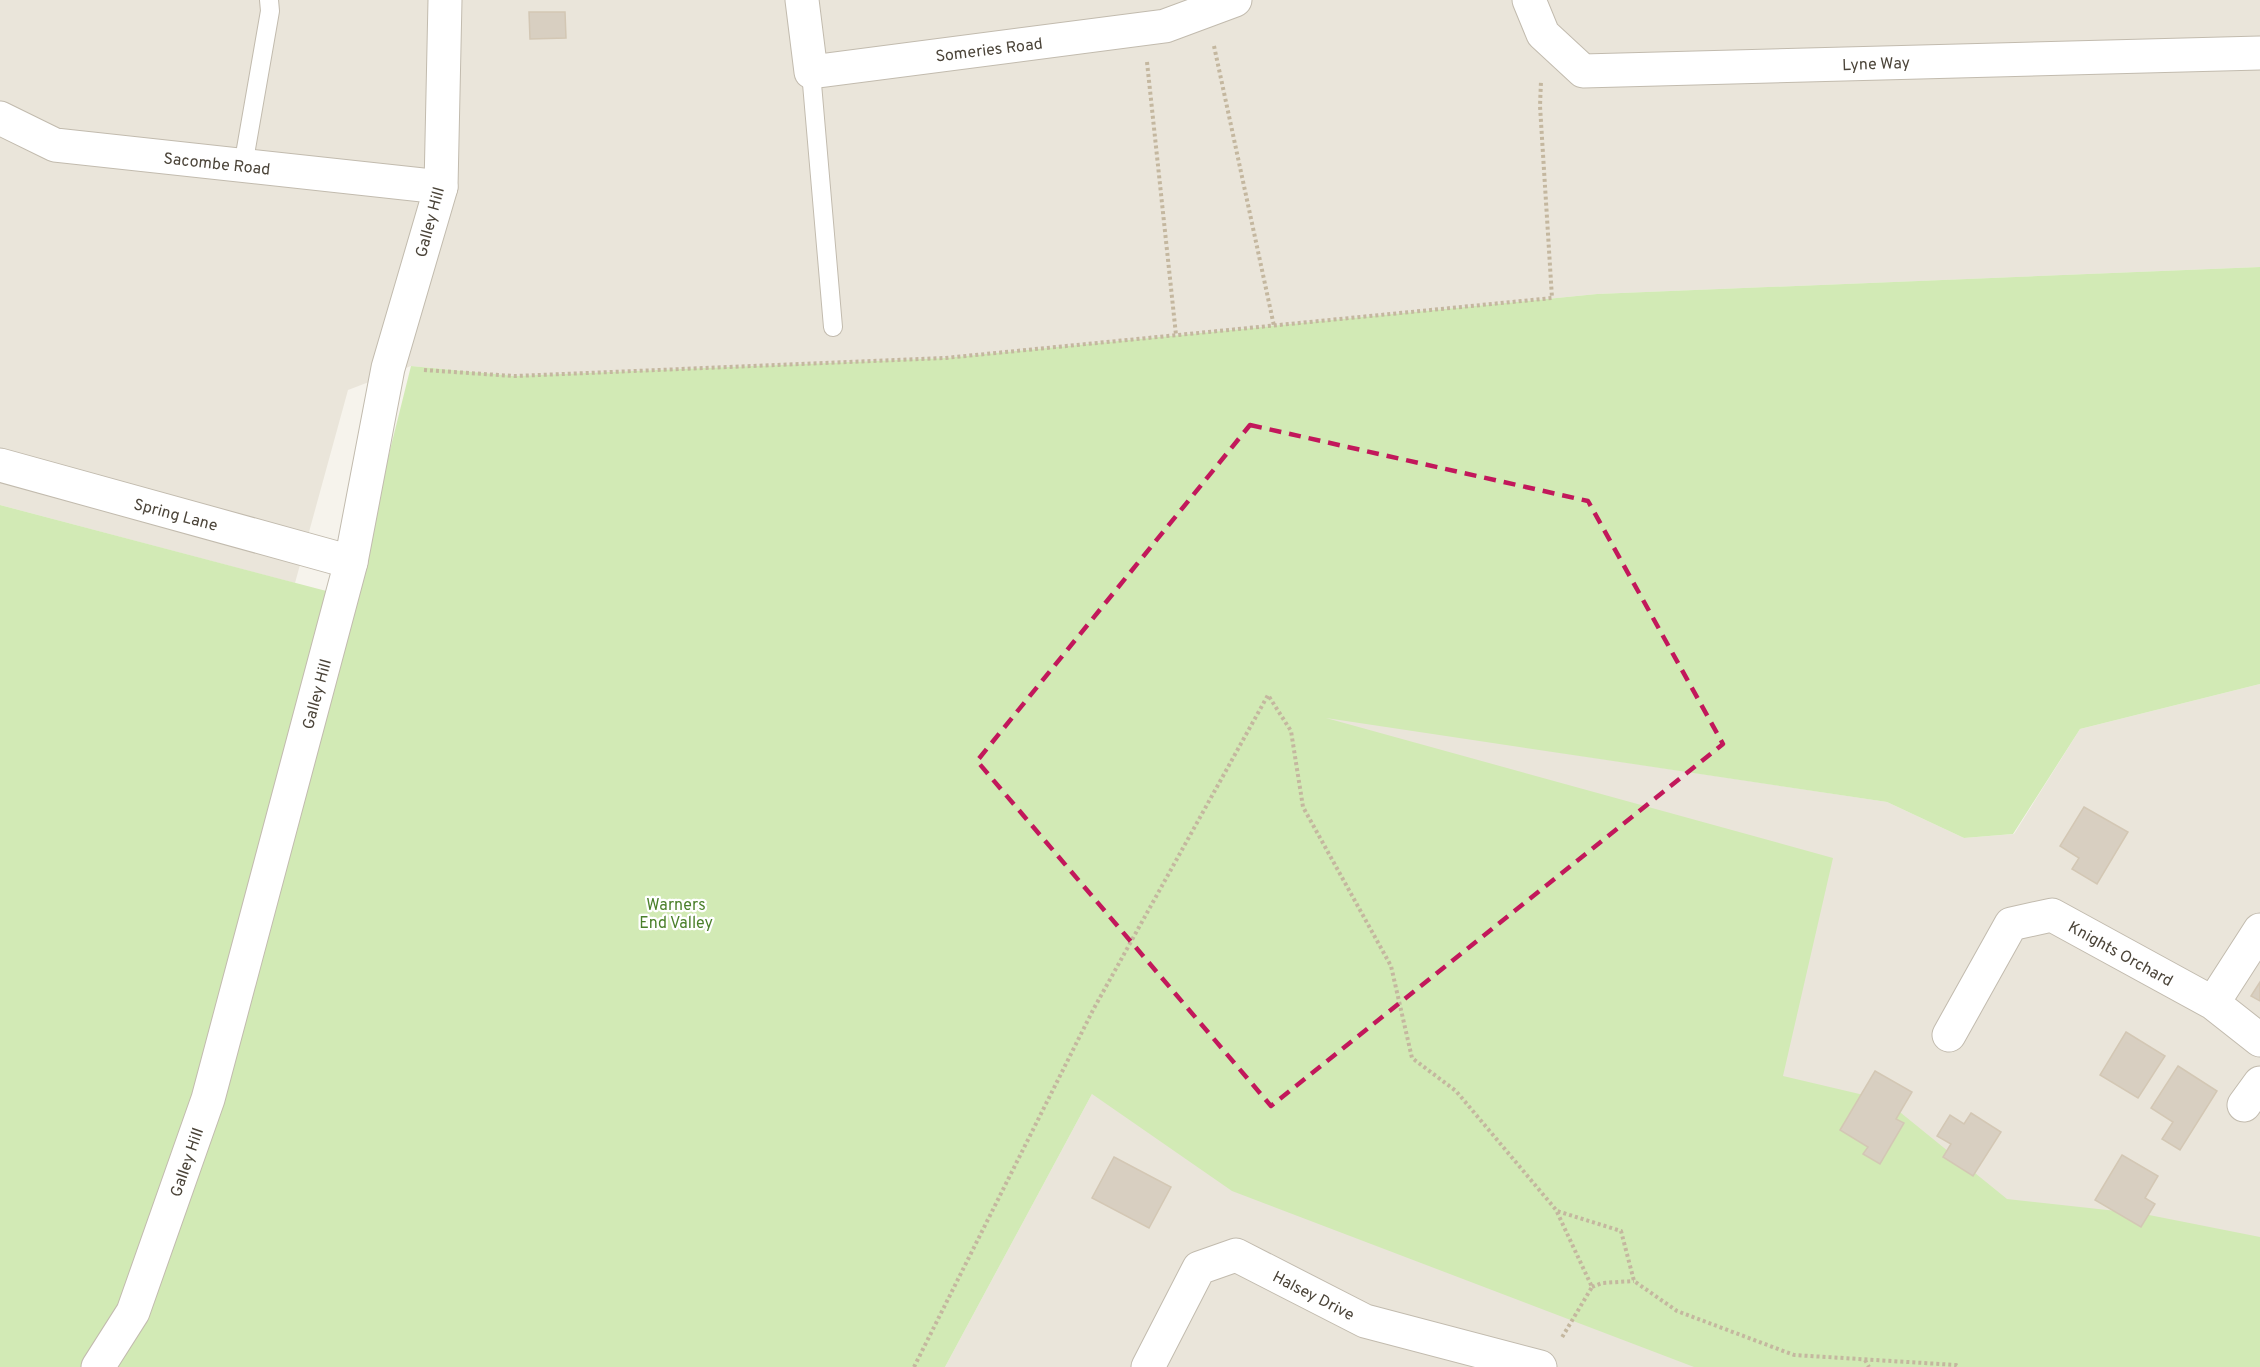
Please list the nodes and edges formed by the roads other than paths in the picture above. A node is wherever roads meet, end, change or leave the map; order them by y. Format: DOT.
graph roads {
  1 [pos="269,0"];
  2 [pos="445,0"];
  3 [pos="802,0"];
  4 [pos="1529,0"];
  5 [pos="1221,5"];
  6 [pos="2260,53"];
  7 [pos="811,72"];
  8 [pos="0,117"];
  9 [pos="243,166"];
  10 [pos="441,187"];
  11 [pos="833,327"];
  12 [pos="0,465"];
  13 [pos="351,562"];
  14 [pos="2260,930"];
  15 [pos="2213,1003"];
  16 [pos="1949,1035"];
  17 [pos="2260,1040"];
  18 [pos="1548,1357"];
  19 [pos="98,1367"];
  20 [pos="1149,1367"];
  1 -- 9 [label="lane"];
  2 -- 10 [label="street, Galley Hill"];
  3 -- 7 [label="street"];
  4 -- 6 [label="street, Lyne Way"];
  5 -- 7 [label="street, Someries Road"];
  7 -- 11 [label="lane"];
  8 -- 9 [label="street, Sacombe Road"];
  9 -- 10 [label="street, Sacombe Road"];
  10 -- 13 [label="street, Galley Hill"];
  12 -- 13 [label="street, Spring Lane"];
  13 -- 19 [label="street, Galley Hill"];
  14 -- 15 [label="street"];
  15 -- 16 [label="street, Knights Orchard"];
  15 -- 17 [label="street, Knights Orchard"];
  18 -- 20 [label="street, Halsey Drive"];
}
